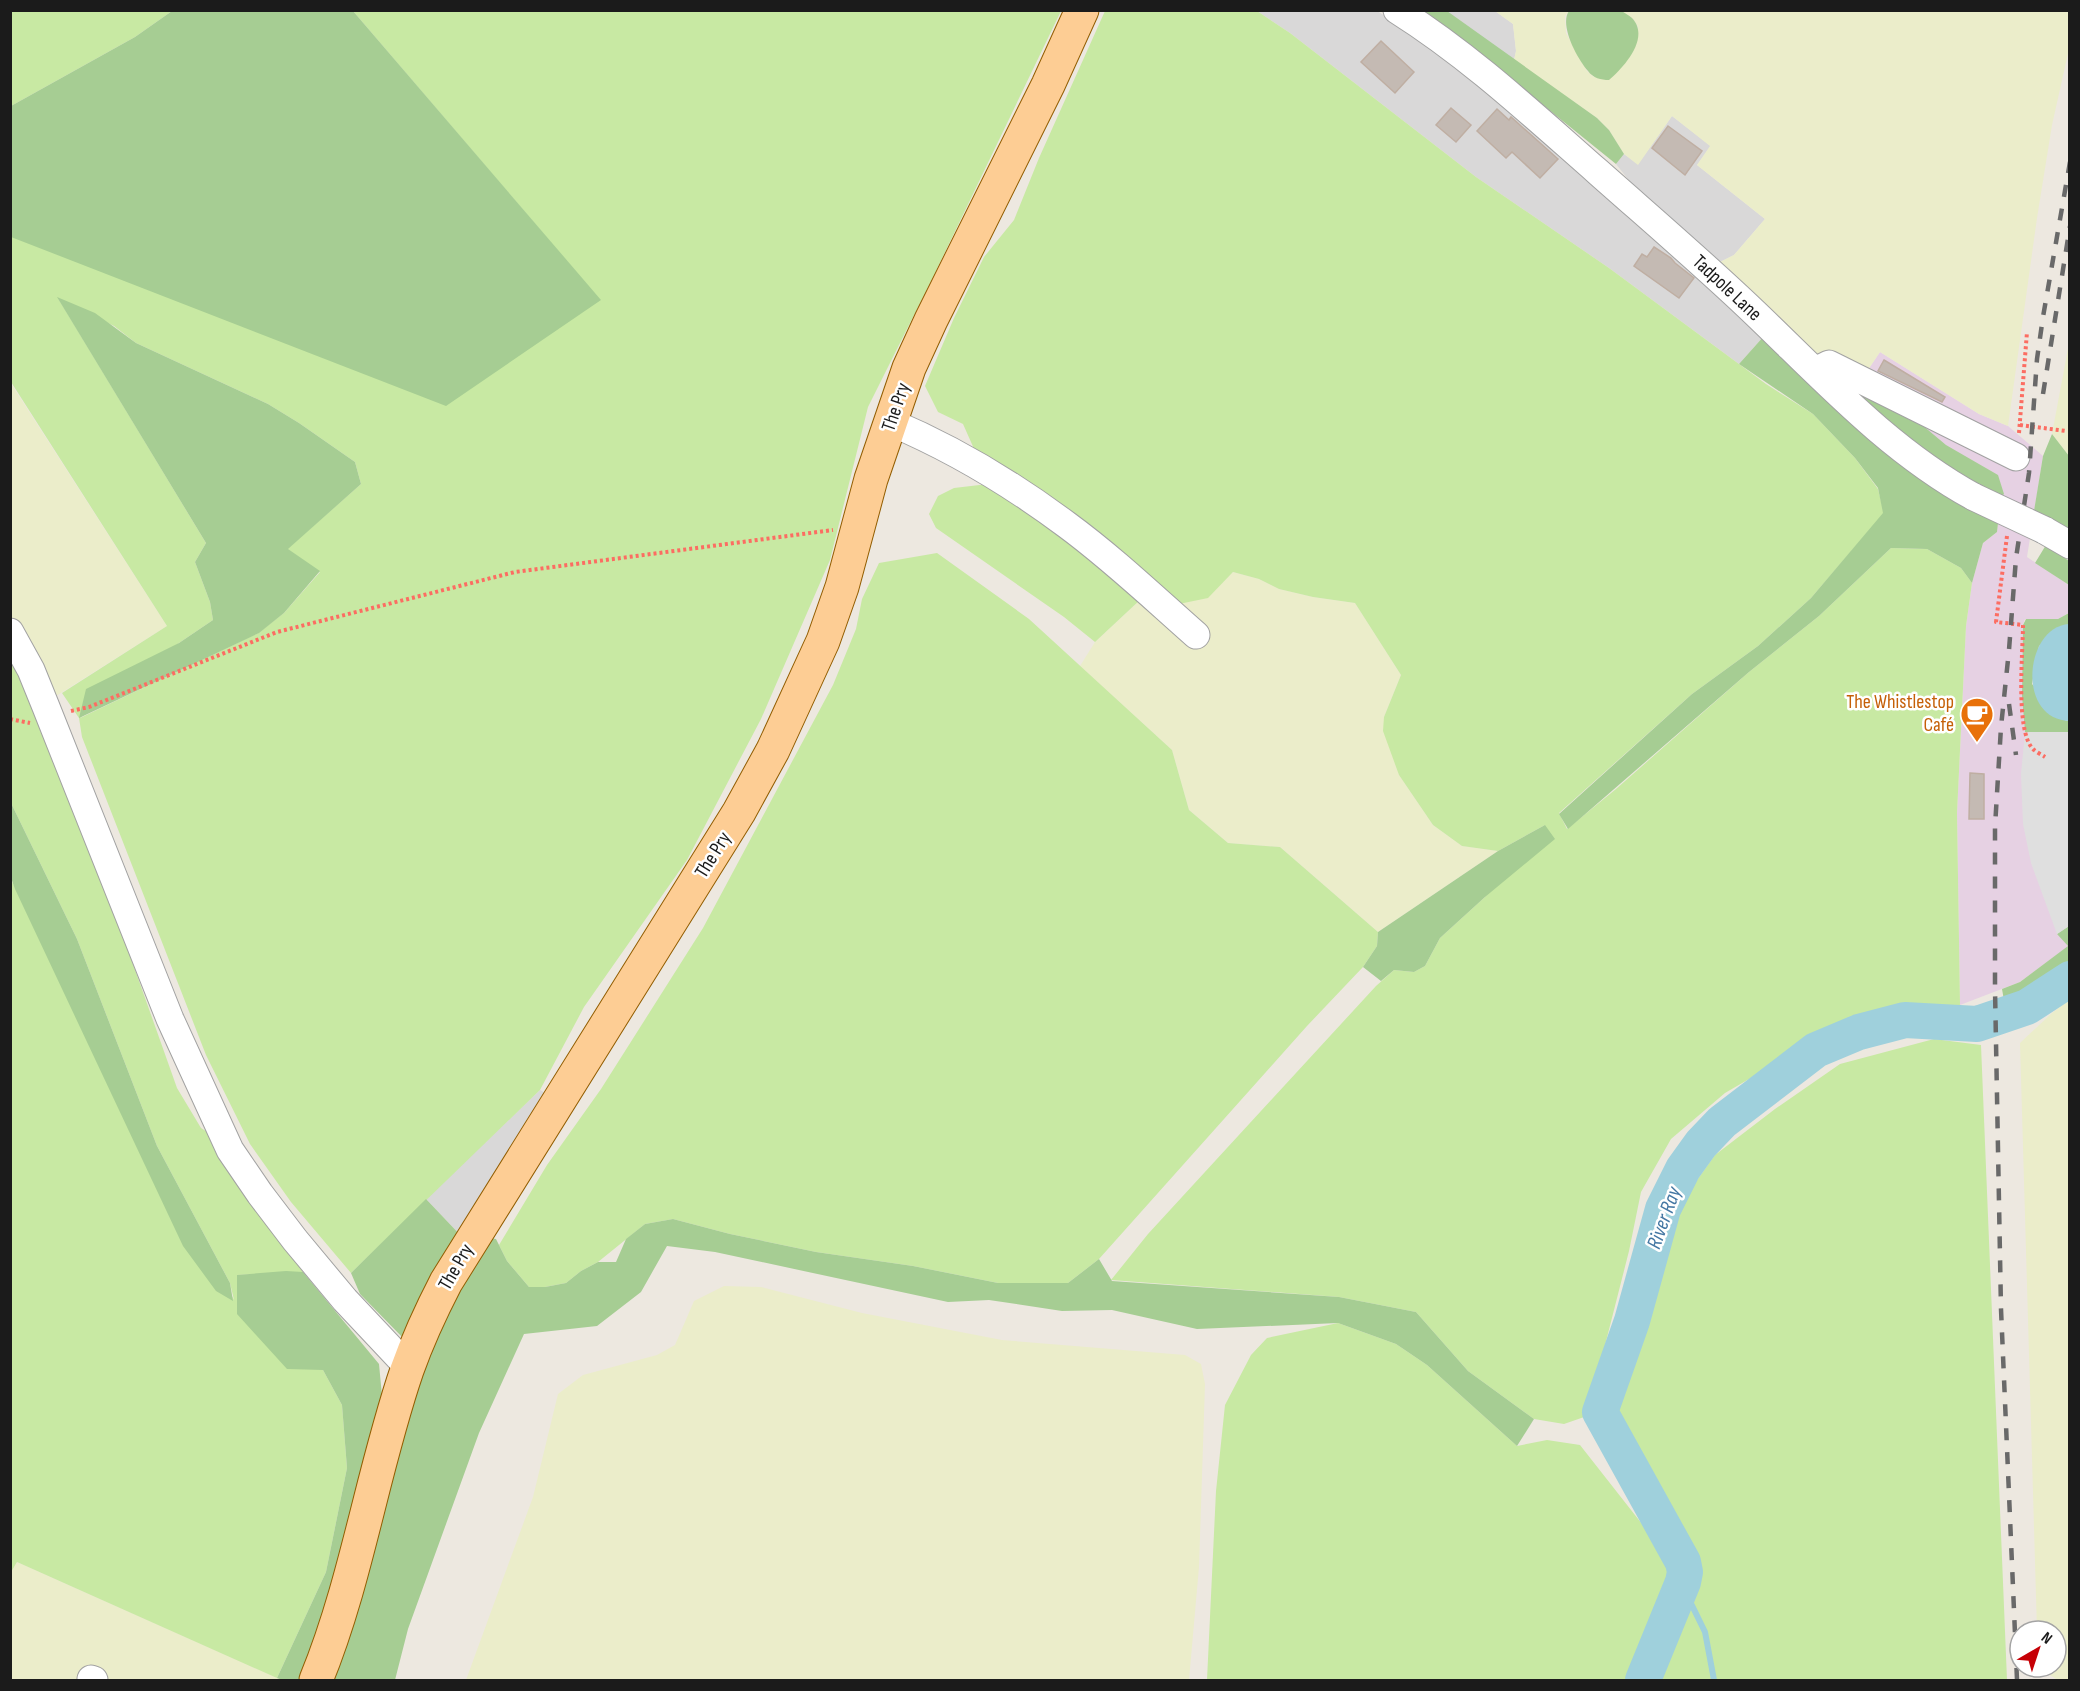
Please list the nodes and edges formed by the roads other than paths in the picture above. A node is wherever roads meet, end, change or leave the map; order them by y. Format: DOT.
graph roads {
  1 [pos="1082,10"];
  2 [pos="1397,10"];
  3 [pos="1815,371"];
  4 [pos="890,422"];
  5 [pos="2016,457"];
  6 [pos="2070,545"];
  7 [pos="10,632"];
  8 [pos="1196,635"];
  9 [pos="408,1367"];
  10 [pos="316,1680"];
  1 -- 4 [label="main road, The Pry"];
  2 -- 3 [label="street, Tadpole Lane"];
  3 -- 5 [label="street"];
  3 -- 6 [label="street, Tadpole Lane, bridge"];
  4 -- 8 [label="street"];
  4 -- 9 [label="main road, The Pry"];
  7 -- 9 [label="street"];
  9 -- 10 [label="main road, The Pry"];
}
